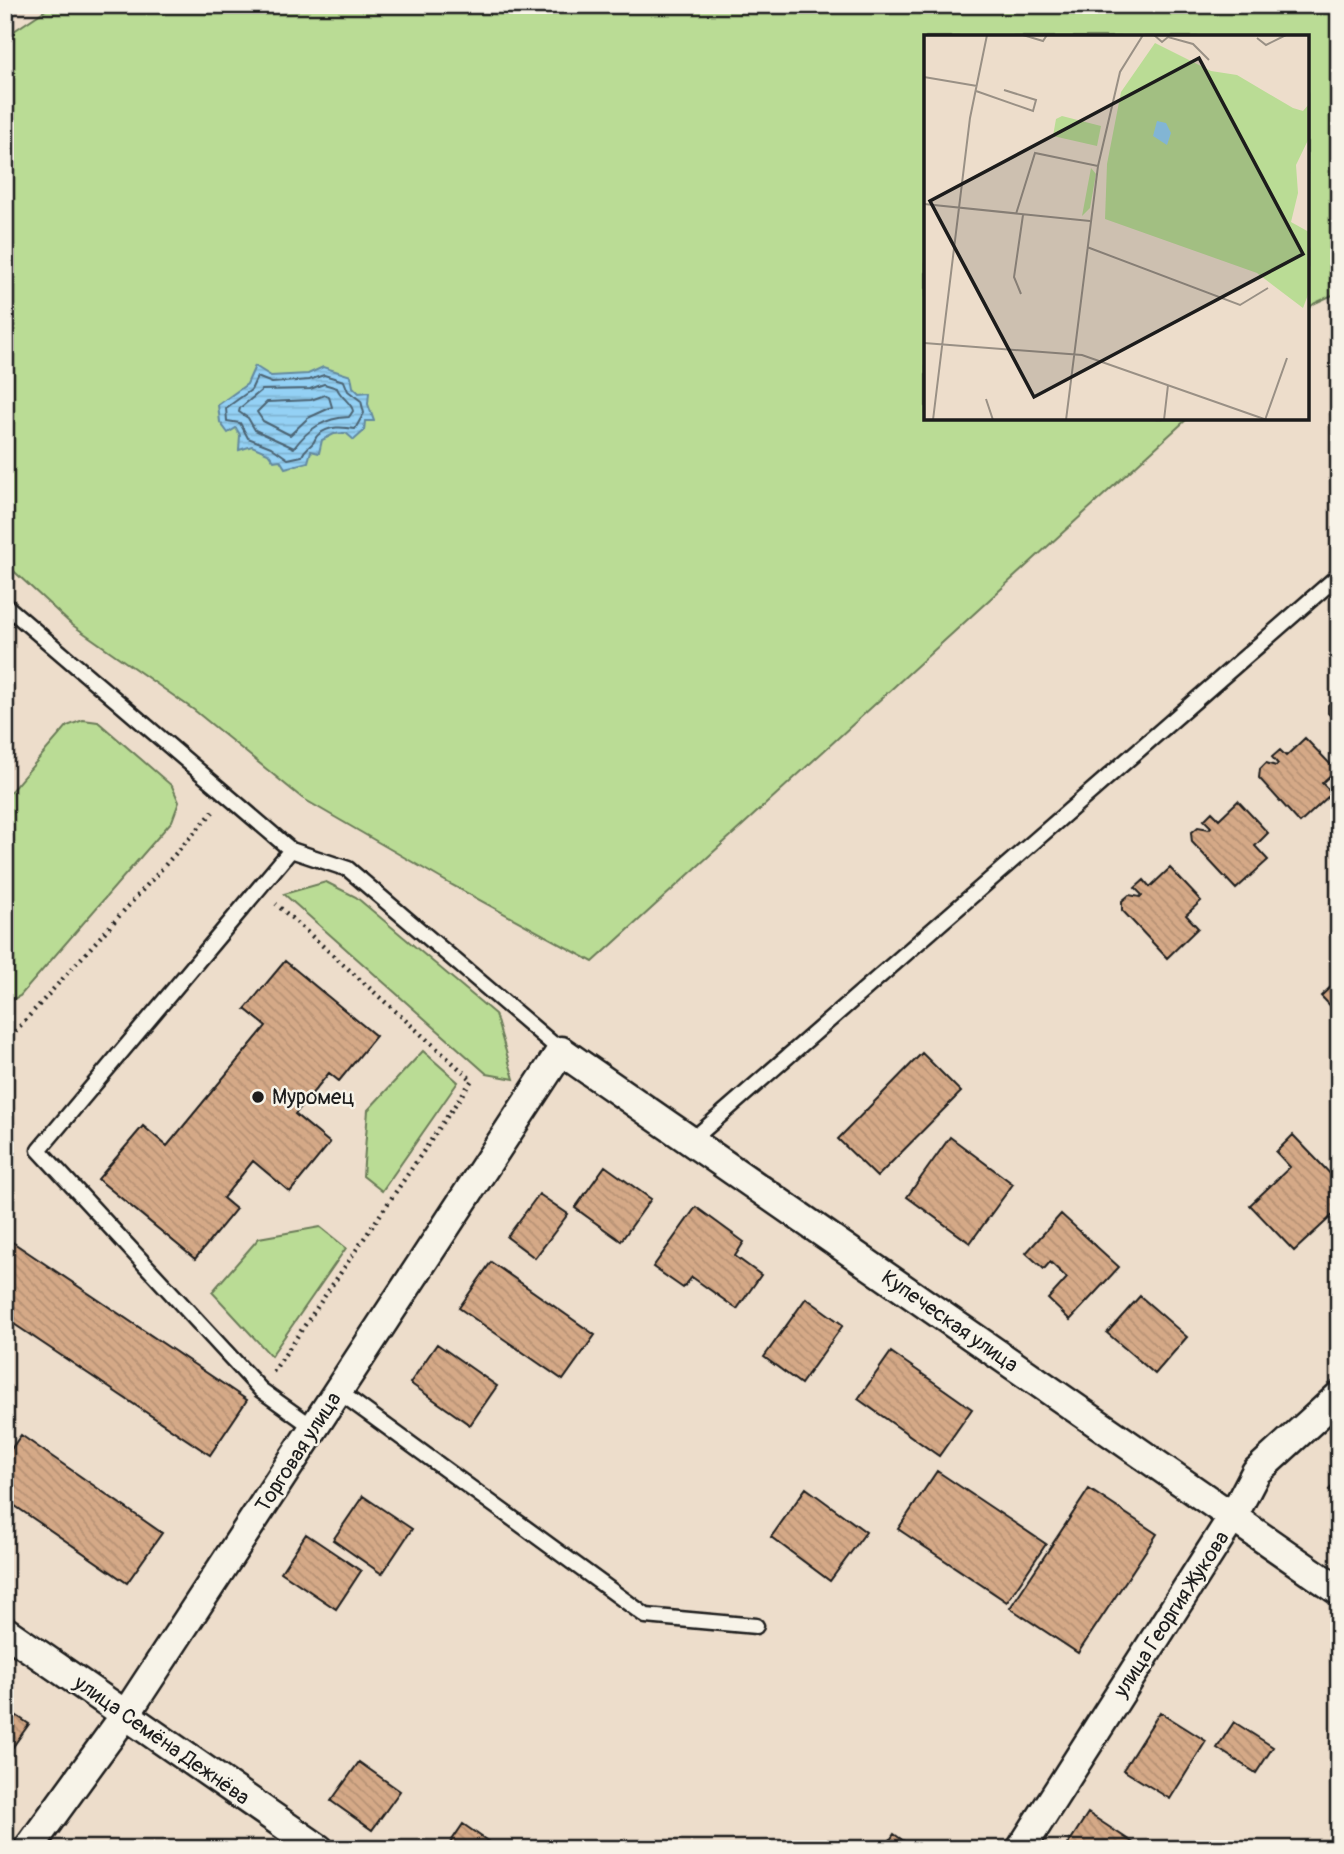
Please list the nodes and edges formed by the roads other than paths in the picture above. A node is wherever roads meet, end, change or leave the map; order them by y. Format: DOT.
graph roads {
  1 [pos="1339,575"];
  2 [pos="5,605"];
  3 [pos="292,850"];
  4 [pos="561,1051"];
  5 [pos="691,1141"];
  6 [pos="338,1391"];
  7 [pos="1339,1396"];
  8 [pos="314,1428"];
  9 [pos="1232,1518"];
  10 [pos="1339,1591"];
  11 [pos="755,1626"];
  12 [pos="5,1631"];
  13 [pos="126,1714"];
  14 [pos="29,1849"];
  15 [pos="319,1849"];
  16 [pos="1021,1849"];
  1 -- 5 [label="lane"];
  2 -- 3 [label="lane"];
  3 -- 4 [label="lane"];
  3 -- 8 [label="lane"];
  4 -- 5 [label="street, Купеческая улица"];
  4 -- 6 [label="street, Торговая улица"];
  5 -- 9 [label="street, Купеческая улица"];
  6 -- 8 [label="street, Торговая улица"];
  6 -- 11 [label="lane"];
  7 -- 9 [label="street, улица Георгия Жукова"];
  8 -- 13 [label="street, Торговая улица"];
  9 -- 10 [label="street, Купеческая улица"];
  9 -- 16 [label="street, улица Георгия Жукова"];
  12 -- 13 [label="street, улица Семёна Дежнёва"];
  13 -- 14 [label="street, Торговая улица"];
  13 -- 15 [label="street, улица Семёна Дежнёва"];
}
